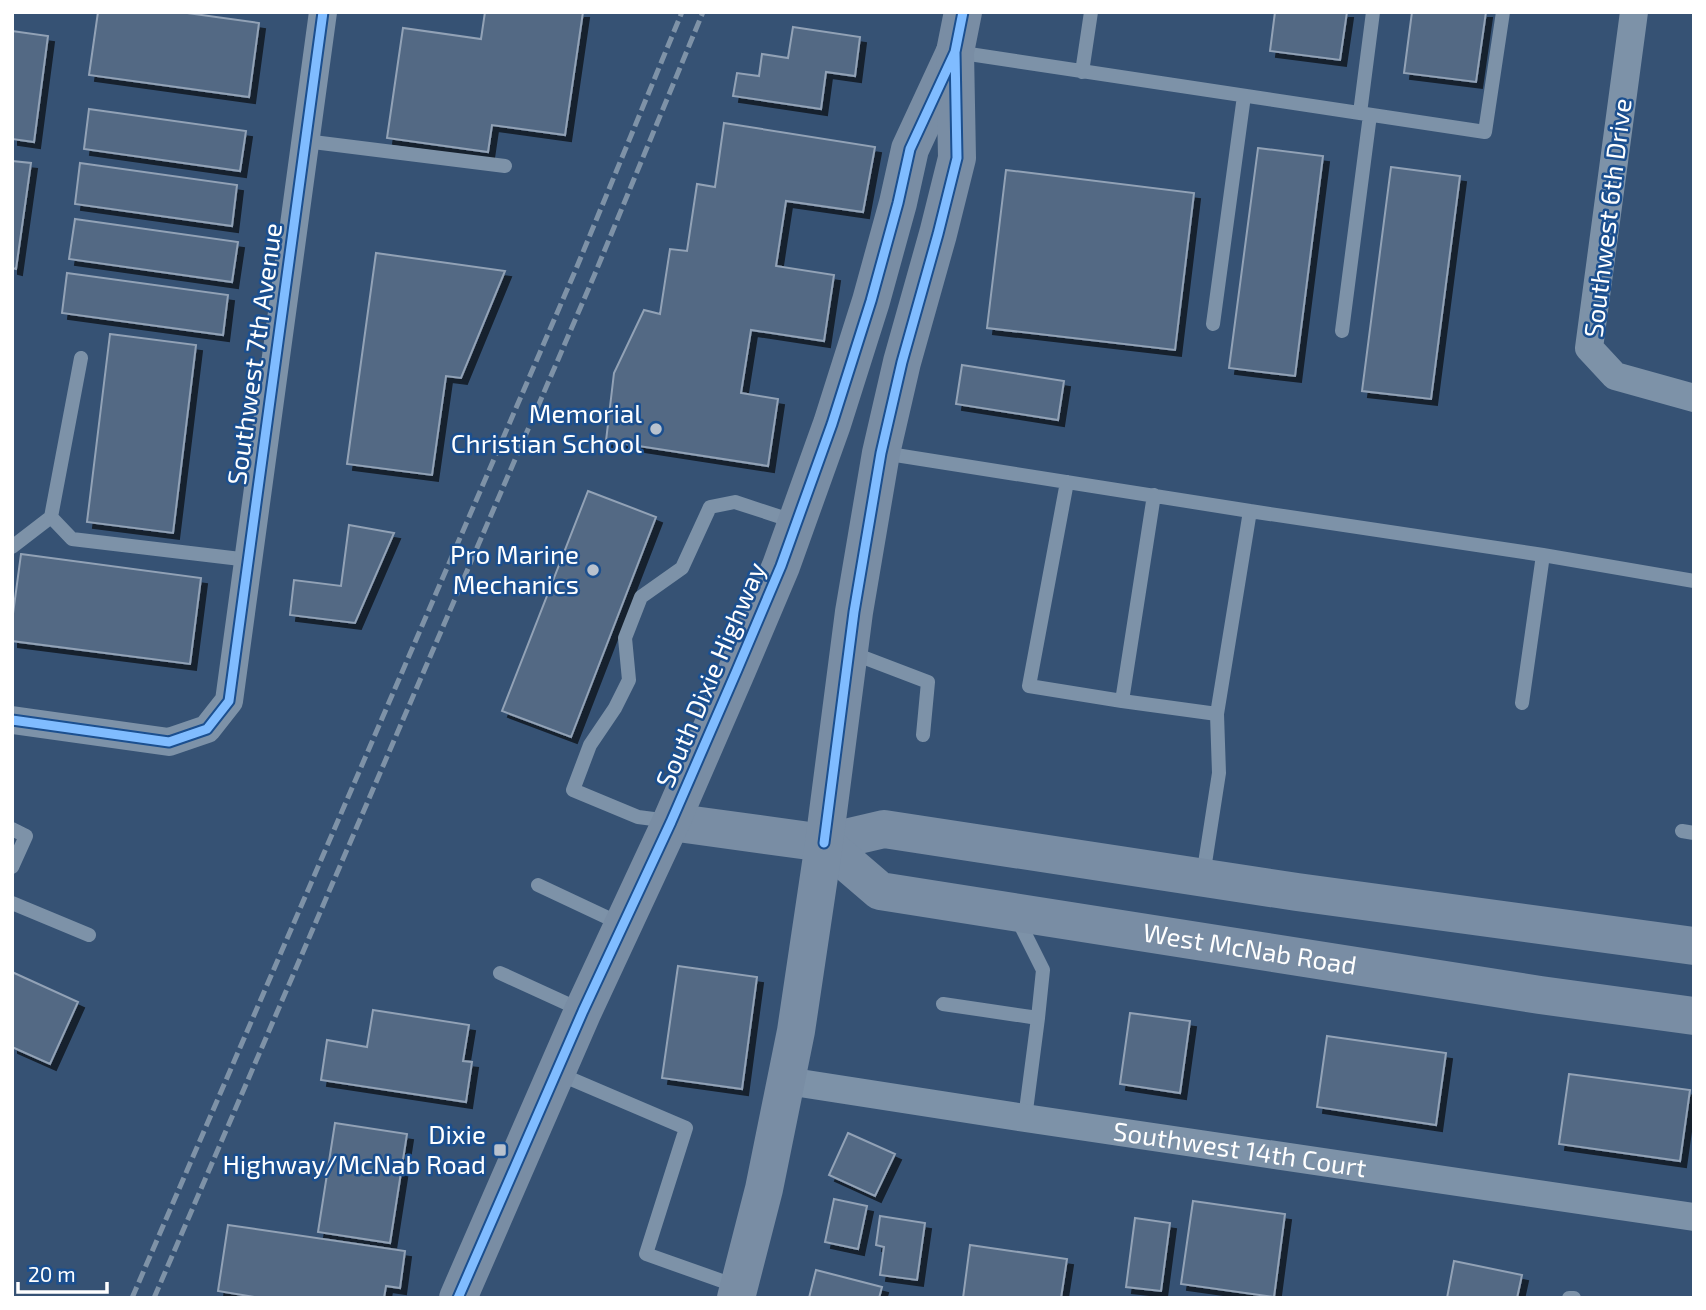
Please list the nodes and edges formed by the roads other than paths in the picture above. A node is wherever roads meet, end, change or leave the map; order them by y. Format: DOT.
graph roads {
  1 [pos="963,12"];
  2 [pos="1091,12"];
  3 [pos="1373,12"];
  4 [pos="1503,12"];
  5 [pos="1634,12"];
  6 [pos="320,13"];
  7 [pos="955,52"];
  8 [pos="1082,72"];
  9 [pos="1244,96"];
  10 [pos="1365,114"];
  11 [pos="305,141"];
  12 [pos="505,166"];
  13 [pos="1213,324"];
  14 [pos="1342,331"];
  15 [pos="81,358"];
  16 [pos="1694,398"];
  17 [pos="881,453"];
  18 [pos="1067,481"];
  19 [pos="1154,495"];
  20 [pos="1250,512"];
  21 [pos="51,517"];
  22 [pos="797,523"];
  23 [pos="12,547"];
  24 [pos="1543,555"];
  25 [pos="248,560"];
  26 [pos="1694,581"];
  27 [pos="848,652"];
  28 [pos="1122,701"];
  29 [pos="1522,703"];
  30 [pos="1217,714"];
  31 [pos="12,720"];
  32 [pos="923,736"];
  33 [pos="671,822"];
  34 [pos="12,830"];
  35 [pos="824,843"];
  36 [pos="12,867"];
  37 [pos="1203,878"];
  38 [pos="538,886"];
  39 [pos="12,904"];
  40 [pos="1013,912"];
  41 [pos="623,925"];
  42 [pos="89,935"];
  43 [pos="1694,946"];
  44 [pos="500,973"];
  45 [pos="943,1004"];
  46 [pos="583,1011"];
  47 [pos="1694,1016"];
  48 [pos="1038,1018"];
  49 [pos="555,1072"];
  50 [pos="787,1081"];
  51 [pos="1025,1118"];
  52 [pos="1694,1217"];
  53 [pos="737,1293"];
  54 [pos="458,1298"];
  1 -- 7 [label="main road, South Dixie Highway"];
  2 -- 8 [label="lane"];
  3 -- 10 [label="lane"];
  4 -- 10 [label="lane"];
  5 -- 16 [label="street, Southwest 6th Drive"];
  6 -- 11 [label="street, Southwest 7th Avenue"];
  7 -- 8 [label="lane"];
  7 -- 17 [label="main road, South Dixie Highway"];
  7 -- 22 [label="main road, South Dixie Highway"];
  8 -- 9 [label="lane"];
  9 -- 10 [label="lane"];
  9 -- 13 [label="lane"];
  10 -- 14 [label="lane"];
  11 -- 12 [label="lane"];
  11 -- 25 [label="street, Southwest 7th Avenue"];
  15 -- 21 [label="lane"];
  17 -- 18 [label="lane"];
  17 -- 27 [label="main road, South Dixie Highway"];
  18 -- 19 [label="lane"];
  18 -- 28 [label="lane"];
  19 -- 20 [label="lane"];
  19 -- 28 [label="lane"];
  20 -- 24 [label="lane"];
  20 -- 30 [label="lane"];
  21 -- 23 [label="lane"];
  21 -- 25 [label="lane"];
  22 -- 33 [label="main road, South Dixie Highway"];
  22 -- 33 [label="lane"];
  24 -- 26 [label="lane"];
  24 -- 29 [label="lane"];
  25 -- 31 [label="street, Southwest 7th Avenue"];
  27 -- 32 [label="lane"];
  27 -- 35 [label="main road, South Dixie Highway"];
  28 -- 30 [label="lane"];
  30 -- 37 [label="lane"];
  33 -- 35 [label="main road"];
  33 -- 41 [label="main road, South Dixie Highway"];
  34 -- 36 [label="lane"];
  35 -- 37 [label="main road"];
  35 -- 40 [label="main road, West McNab Road"];
  35 -- 50 [label="main road, South Dixie Highway"];
  37 -- 43 [label="main road"];
  38 -- 41 [label="lane"];
  39 -- 42 [label="lane"];
  40 -- 47 [label="main road, West McNab Road"];
  40 -- 48 [label="lane"];
  41 -- 46 [label="main road, South Dixie Highway"];
  44 -- 46 [label="lane"];
  45 -- 48 [label="lane"];
  46 -- 49 [label="main road, South Dixie Highway"];
  48 -- 51 [label="lane"];
  49 -- 53 [label="lane"];
  49 -- 54 [label="main road, South Dixie Highway"];
  50 -- 51 [label="street, Southwest 14th Court"];
  50 -- 53 [label="main road, South Dixie Highway"];
  51 -- 52 [label="street, Southwest 14th Court"];
}
